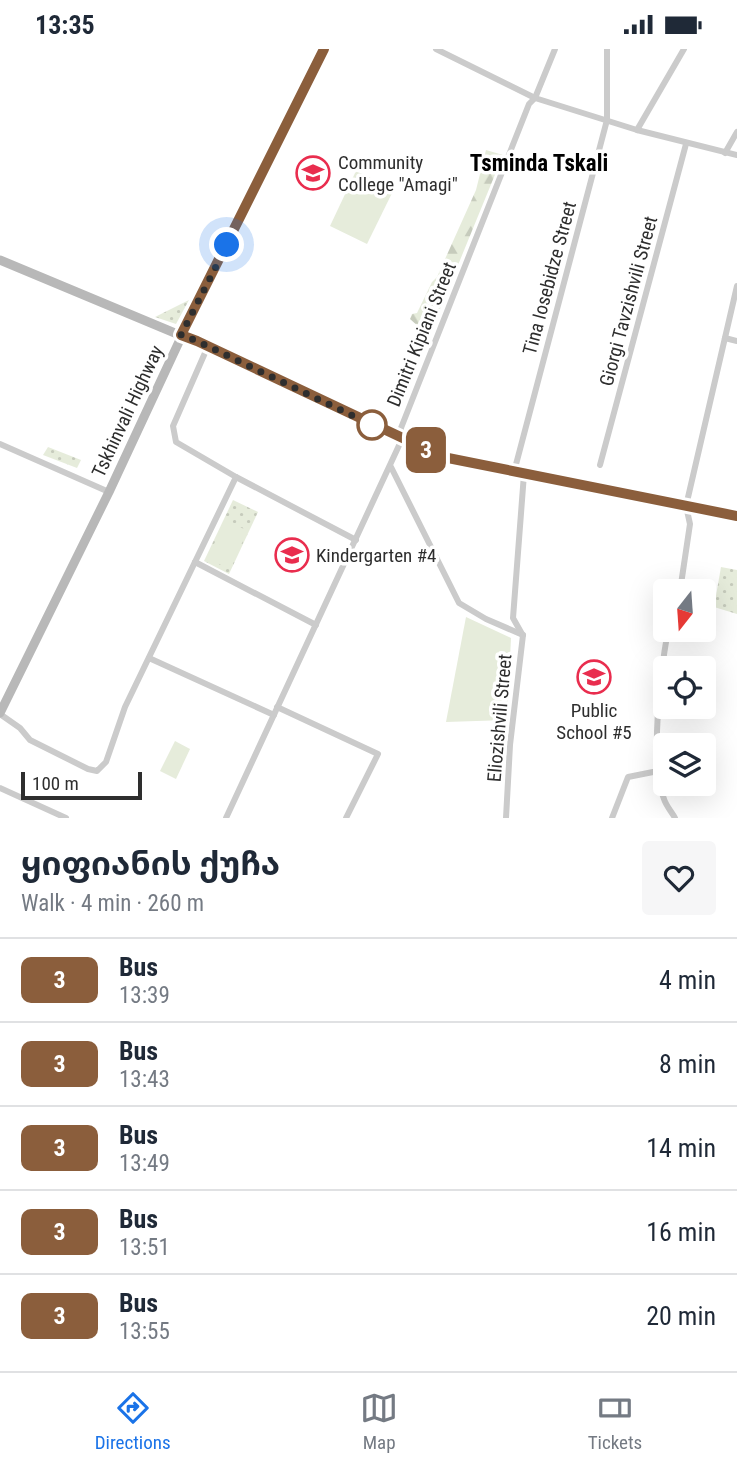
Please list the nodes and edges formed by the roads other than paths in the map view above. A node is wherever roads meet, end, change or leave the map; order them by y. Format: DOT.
graph roads {
  1 [pos="324,49"];
  2 [pos="436,49"];
  3 [pos="555,49"];
  4 [pos="607,49"];
  5 [pos="684,49"];
  6 [pos="536,98"];
  7 [pos="607,120"];
  8 [pos="637,130"];
  9 [pos="737,132"];
  10 [pos="686,144"];
  11 [pos="725,153"];
  12 [pos="737,155"];
  13 [pos="0,260"];
  14 [pos="737,286"];
  15 [pos="181,335"];
  16 [pos="725,338"];
  17 [pos="737,341"];
  18 [pos="208,346"];
  19 [pos="402,439"];
  20 [pos="0,444"];
  21 [pos="600,465"];
  22 [pos="391,467"];
  23 [pos="514,472"];
  24 [pos="524,474"];
  25 [pos="236,477"];
  26 [pos="109,492"];
  27 [pos="686,506"];
  28 [pos="737,516"];
  29 [pos="356,540"];
  30 [pos="195,562"];
  31 [pos="682,579"];
  32 [pos="316,625"];
  33 [pos="523,635"];
  34 [pos="666,642"];
  35 [pos="149,658"];
  36 [pos="277,707"];
  37 [pos="0,713"];
  38 [pos="274,715"];
  39 [pos="659,733"];
  40 [pos="653,772"];
  41 [pos="0,788"];
  42 [pos="663,796"];
  43 [pos="66,818"];
  44 [pos="226,818"];
  45 [pos="346,818"];
  46 [pos="506,818"];
  47 [pos="612,818"];
  48 [pos="676,818"];
  1 -- 15 [label="main road, Tskhinvali Highway"];
  2 -- 6 [label="street"];
  3 -- 6 [label="street, Dimitri Kipiani Street"];
  4 -- 7 [label="street, Tina Iosebidze Street"];
  5 -- 8 [label="street"];
  6 -- 7 [label="street"];
  6 -- 19 [label="street, Dimitri Kipiani Street"];
  7 -- 8 [label="street"];
  7 -- 23 [label="street, Tina Iosebidze Street"];
  8 -- 10 [label="street"];
  9 -- 11 [label="street"];
  10 -- 11 [label="street"];
  10 -- 21 [label="street, Giorgi Tavzishvili Street"];
  11 -- 12 [label="street"];
  13 -- 15 [label="main road"];
  14 -- 16 [label="street"];
  15 -- 18 [label="street"];
  15 -- 26 [label="main road, Tskhinvali Highway"];
  16 -- 17 [label="street"];
  16 -- 27 [label="street"];
  18 -- 19 [label="street"];
  18 -- 25 [label="street"];
  19 -- 22 [label="street, Dimitri Kipiani Street"];
  19 -- 23 [label="street"];
  20 -- 26 [label="street"];
  22 -- 29 [label="street, Dimitri Kipiani Street"];
  22 -- 33 [label="street, Eliozishvili Street"];
  23 -- 24 [label="street"];
  24 -- 27 [label="street"];
  24 -- 33 [label="street"];
  25 -- 29 [label="street"];
  25 -- 30 [label="street"];
  26 -- 37 [label="main road, Tskhinvali Highway"];
  27 -- 28 [label="street"];
  27 -- 31 [label="street"];
  29 -- 32 [label="street, Dimitri Kipiani Street"];
  30 -- 32 [label="street"];
  30 -- 35 [label="street"];
  32 -- 36 [label="street, Dimitri Kipiani Street"];
  33 -- 46 [label="street, Eliozishvili Street"];
  34 -- 39 [label="street"];
  35 -- 37 [label="street"];
  35 -- 38 [label="street"];
  36 -- 38 [label="street, Dimitri Kipiani Street"];
  36 -- 45 [label="street"];
  38 -- 44 [label="street, Dimitri Kipiani Street"];
  40 -- 47 [label="street"];
  41 -- 43 [label="street"];
  42 -- 48 [label="street"];
}
